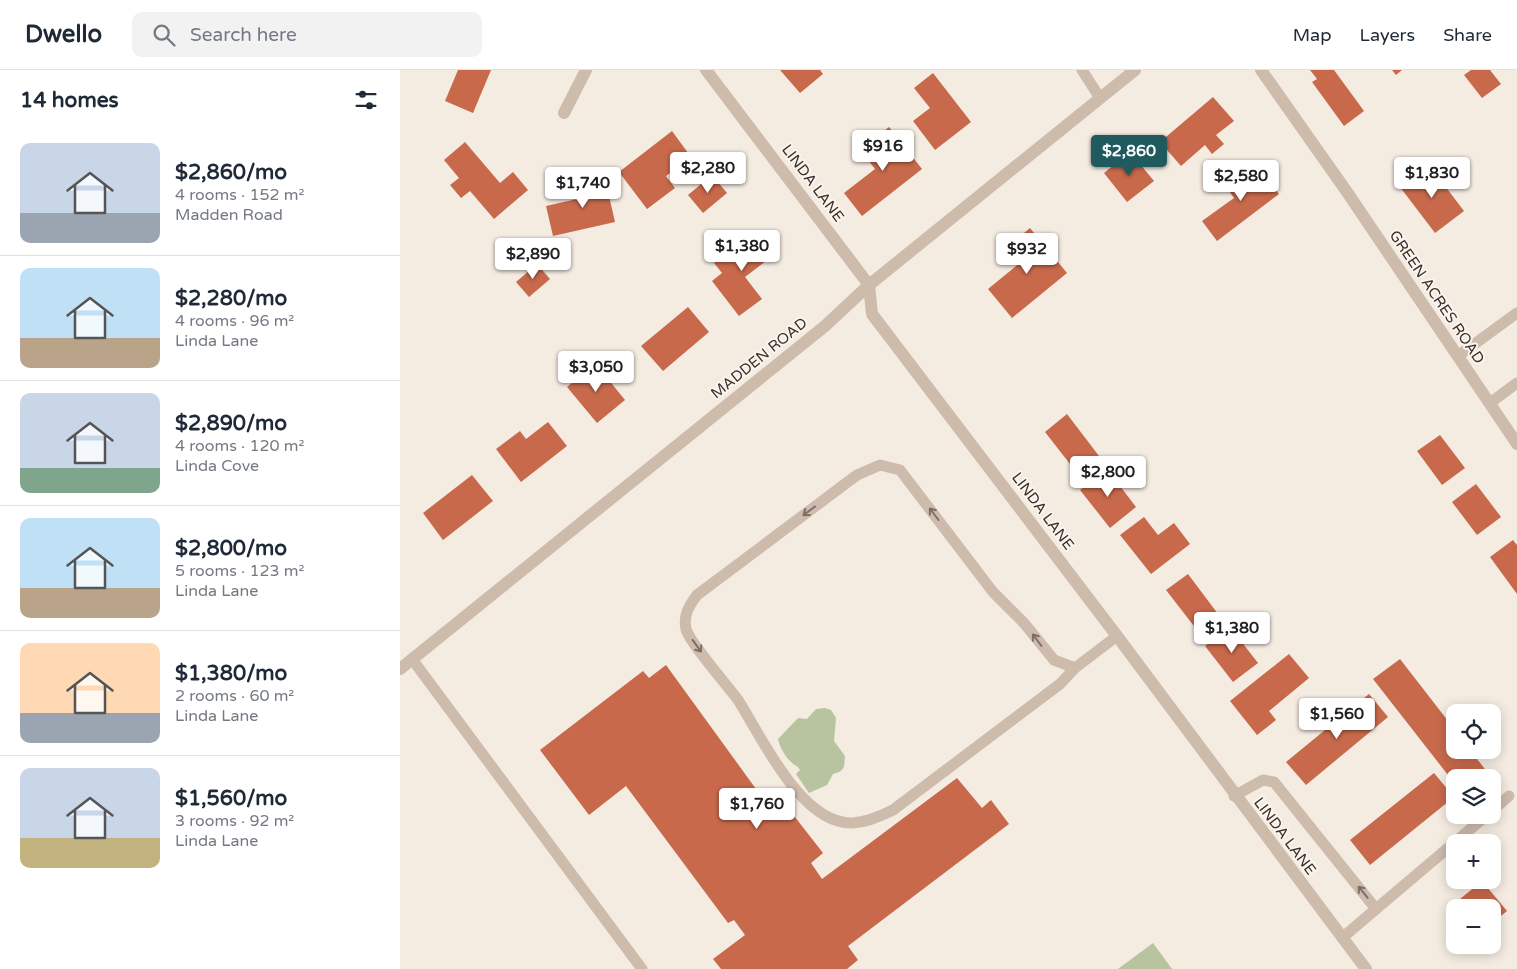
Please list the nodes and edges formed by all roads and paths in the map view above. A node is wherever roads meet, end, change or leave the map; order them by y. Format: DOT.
graph roads {
  1 [pos="586,70"];
  2 [pos="706,70"];
  3 [pos="1082,70"];
  4 [pos="1135,70"];
  5 [pos="1261,70"];
  6 [pos="1100,98"];
  7 [pos="564,113"];
  8 [pos="869,285"];
  9 [pos="1517,313"];
  10 [pos="1458,356"];
  11 [pos="1517,383"];
  12 [pos="1490,404"];
  13 [pos="1517,444"];
  14 [pos="1117,636"];
  15 [pos="412,659"];
  16 [pos="1075,668"];
  17 [pos="400,669"];
  18 [pos="1234,796"];
  19 [pos="1509,796"];
  20 [pos="1501,803"];
  21 [pos="1476,824"];
  22 [pos="1376,909"];
  23 [pos="1342,938"];
  24 [pos="642,969"];
  25 [pos="1366,969"];
  1 -- 7 [label="street"];
  2 -- 8 [label="street, LINDA LANE"];
  3 -- 6 [label="lane"];
  4 -- 6 [label="street, MADDEN ROAD"];
  5 -- 10 [label="street, GREEN ACRES ROAD"];
  6 -- 8 [label="street, MADDEN ROAD"];
  8 -- 14 [label="street, LINDA LANE"];
  8 -- 15 [label="street, MADDEN ROAD"];
  9 -- 10 [label="lane"];
  10 -- 12 [label="street, GREEN ACRES ROAD"];
  11 -- 12 [label="lane"];
  12 -- 13 [label="street, GREEN ACRES ROAD"];
  14 -- 16 [label="lane"];
  14 -- 18 [label="street, LINDA LANE"];
  15 -- 17 [label="street, MADDEN ROAD"];
  15 -- 24 [label="lane"];
  16 -- 16 [label="lane, one-way"];
  22 -- 18 [label="lane, one-way"];
  18 -- 23 [label="street, LINDA LANE"];
  19 -- 20 [label="lane"];
  21 -- 22 [label="lane"];
  22 -- 23 [label="lane"];
  23 -- 25 [label="street, LINDA LANE"];
}
